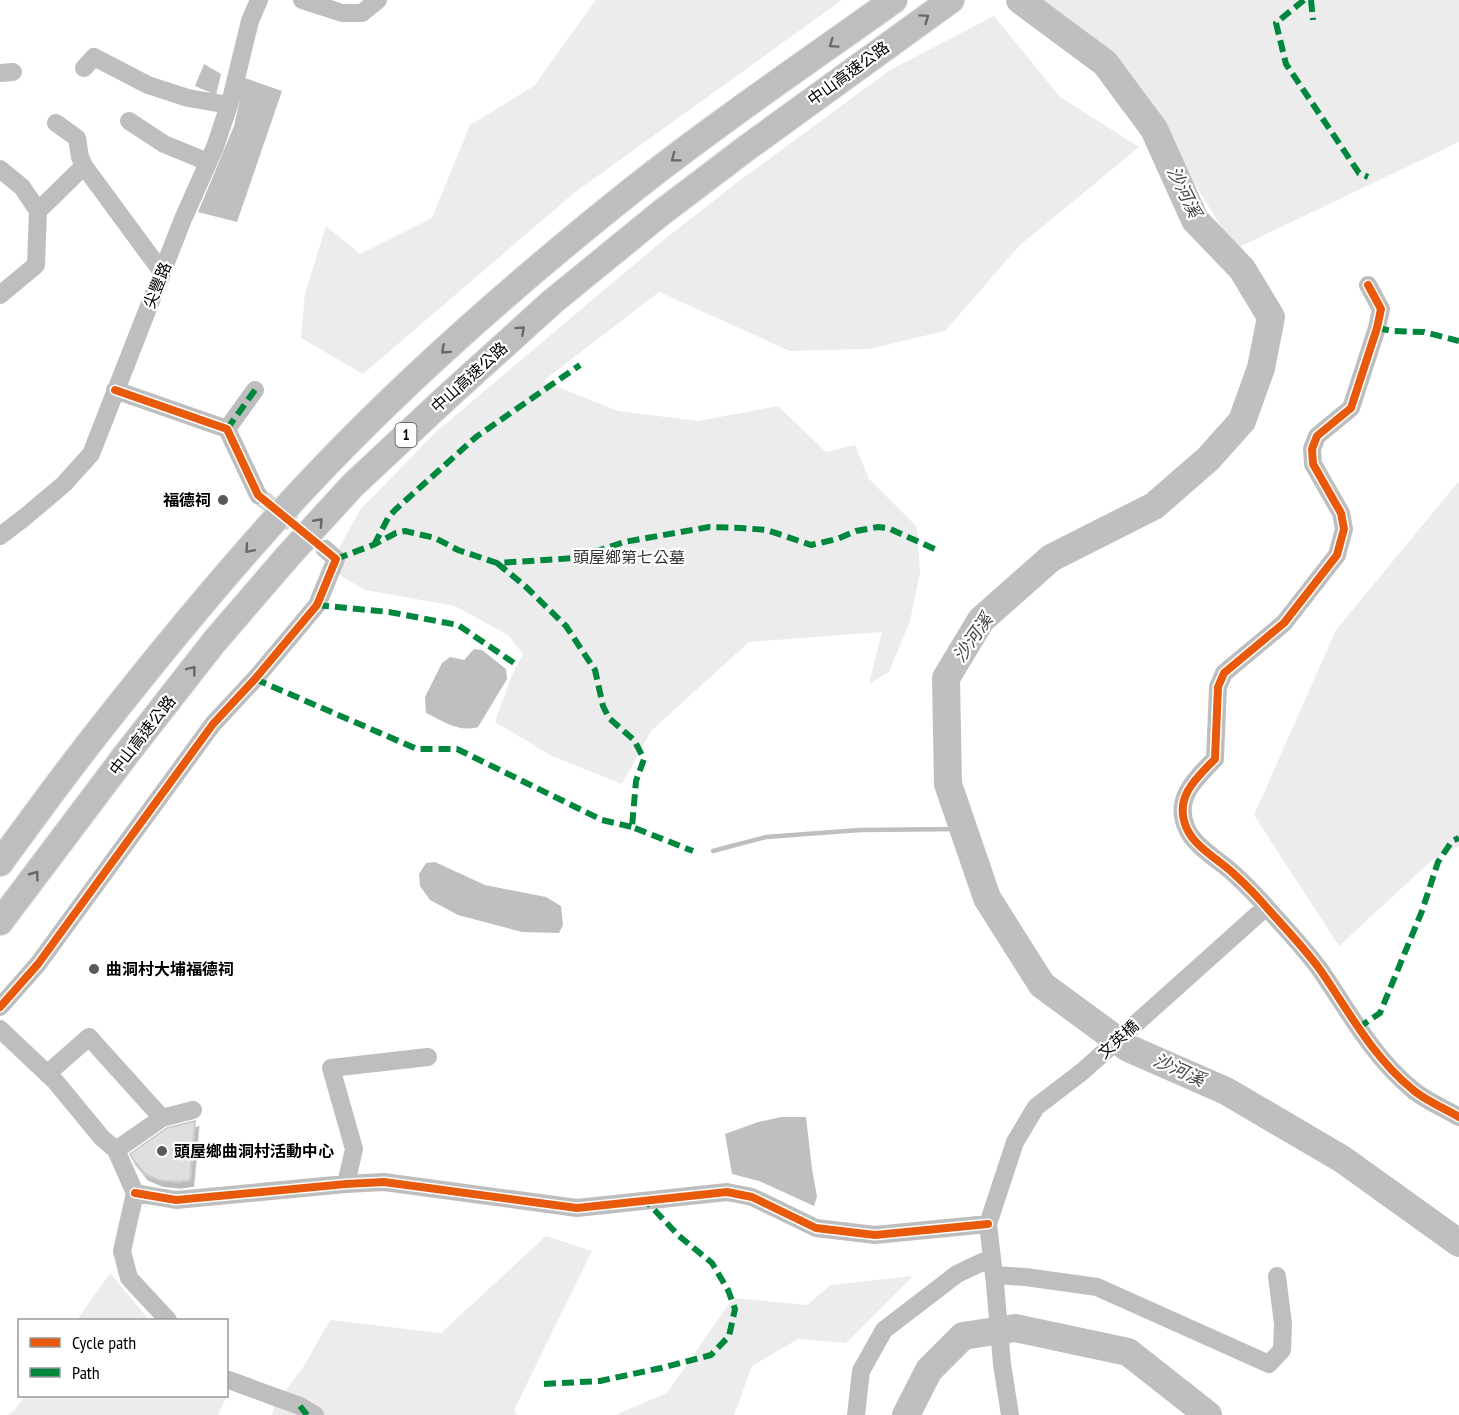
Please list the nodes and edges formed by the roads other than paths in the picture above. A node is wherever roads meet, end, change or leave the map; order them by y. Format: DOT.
graph roads {
  1 [pos="258,0"];
  2 [pos="302,0"];
  3 [pos="378,0"];
  4 [pos="951,0"];
  5 [pos="887,5"];
  6 [pos="84,68"];
  7 [pos="229,105"];
  8 [pos="129,121"];
  9 [pos="56,123"];
  10 [pos="208,162"];
  11 [pos="84,166"];
  12 [pos="0,170"];
  13 [pos="38,211"];
  14 [pos="162,272"];
  15 [pos="1368,285"];
  16 [pos="0,295"];
  17 [pos="115,390"];
  18 [pos="255,390"];
  19 [pos="227,429"];
  20 [pos="258,495"];
  21 [pos="0,536"];
  22 [pos="325,549"];
  23 [pos="0,863"];
  24 [pos="1266,907"];
  25 [pos="0,922"];
  26 [pos="0,1007"];
  27 [pos="1,1032"];
  28 [pos="428,1057"];
  29 [pos="47,1074"];
  30 [pos="193,1110"];
  31 [pos="1459,1117"];
  32 [pos="162,1118"];
  33 [pos="116,1150"];
  34 [pos="346,1184"];
  35 [pos="135,1193"];
  36 [pos="988,1224"];
  37 [pos="993,1272"];
  38 [pos="1277,1276"];
  39 [pos="167,1319"];
  40 [pos="228,1380"];
  41 [pos="315,1415"];
  42 [pos="856,1415"];
  43 [pos="1010,1415"];
  1 -- 7 [label="street, 尖豐路"];
  2 -- 3 [label="street"];
  25 -- 4 [label="highway, 中山高速公路 / 1, one-way"];
  5 -- 23 [label="highway, 中山高速公路 / 1, one-way"];
  6 -- 7 [label="street"];
  7 -- 10 [label="street, 尖豐路"];
  8 -- 10 [label="street"];
  9 -- 11 [label="street"];
  10 -- 14 [label="street, 尖豐路"];
  11 -- 13 [label="street"];
  11 -- 14 [label="street"];
  12 -- 13 [label="street"];
  13 -- 16 [label="street"];
  14 -- 17 [label="street, 尖豐路"];
  15 -- 24 [label="street"];
  17 -- 19 [label="street"];
  17 -- 21 [label="street, 尖豐路"];
  18 -- 19 [label="street"];
  19 -- 20 [label="street"];
  22 -- 26 [label="street"];
  24 -- 31 [label="street"];
  24 -- 36 [label="street, 文英橋"];
  27 -- 29 [label="street"];
  28 -- 34 [label="street"];
  29 -- 32 [label="street"];
  29 -- 33 [label="street"];
  30 -- 32 [label="street"];
  32 -- 33 [label="street"];
  33 -- 35 [label="street"];
  34 -- 35 [label="street"];
  34 -- 36 [label="street"];
  35 -- 39 [label="street"];
  36 -- 37 [label="street"];
  37 -- 38 [label="street"];
  37 -- 42 [label="street"];
  37 -- 43 [label="street"];
  40 -- 41 [label="street"];
}
